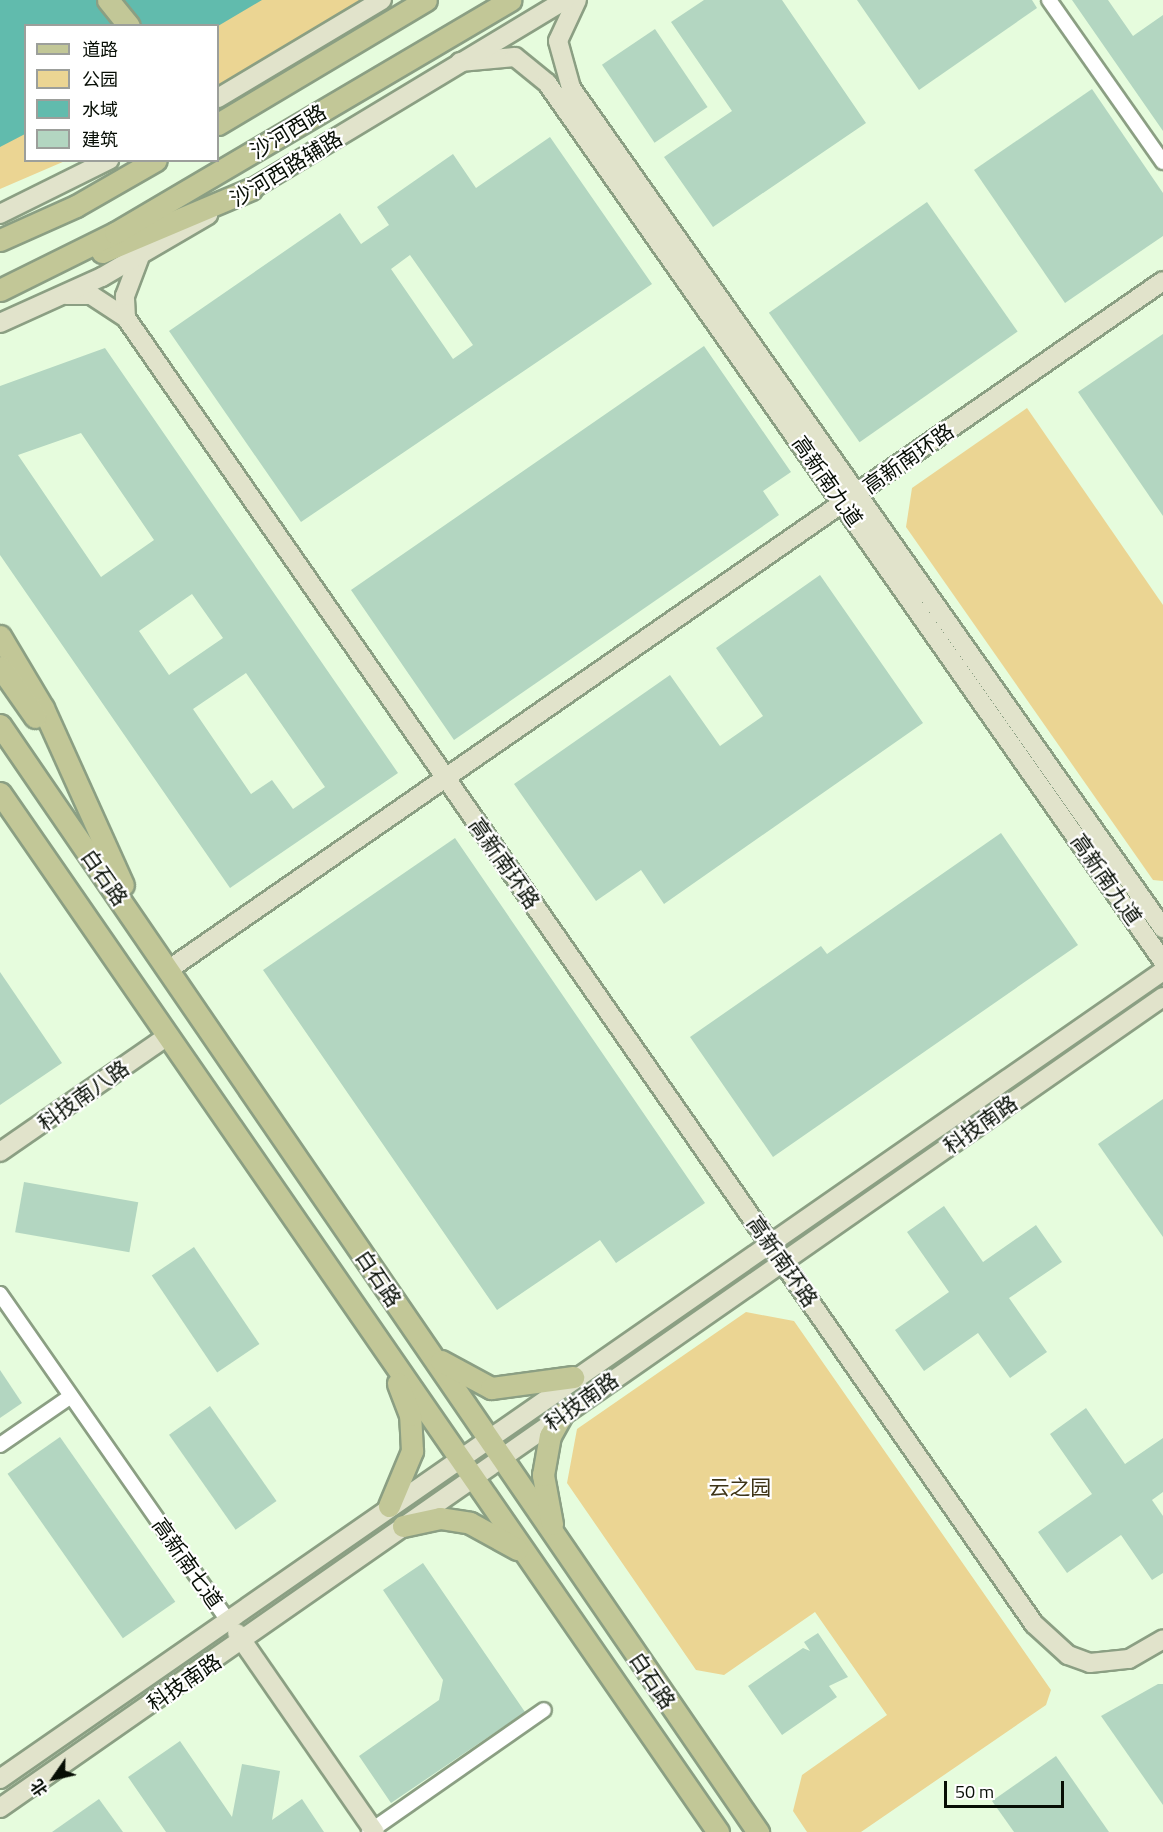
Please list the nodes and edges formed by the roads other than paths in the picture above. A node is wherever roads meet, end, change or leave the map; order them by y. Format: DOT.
graph roads {
  1 [pos="108,0"];
  2 [pos="382,0"];
  3 [pos="426,0"];
  4 [pos="510,0"];
  5 [pos="565,0"];
  6 [pos="576,0"];
  7 [pos="1049,0"];
  8 [pos="127,24"];
  9 [pos="460,62"];
  10 [pos="219,97"];
  11 [pos="219,123"];
  12 [pos="105,162"];
  13 [pos="153,162"];
  14 [pos="1163,162"];
  15 [pos="251,189"];
  16 [pos="0,214"];
  17 [pos="0,240"];
  18 [pos="140,256"];
  19 [pos="1163,281"];
  20 [pos="4,288"];
  21 [pos="66,295"];
  22 [pos="126,318"];
  23 [pos="0,323"];
  24 [pos="859,492"];
  25 [pos="843,502"];
  26 [pos="0,636"];
  27 [pos="0,667"];
  28 [pos="0,725"];
  29 [pos="70,766"];
  30 [pos="445,778"];
  31 [pos="0,794"];
  32 [pos="0,810"];
  33 [pos="49,866"];
  34 [pos="1163,928"];
  35 [pos="144,932"];
  36 [pos="1163,960"];
  37 [pos="168,970"];
  38 [pos="1163,971"];
  39 [pos="1163,997"];
  40 [pos="166,1037"];
  41 [pos="0,1152"];
  42 [pos="770,1241"];
  43 [pos="783,1261"];
  44 [pos="0,1294"];
  45 [pos="382,1347"];
  46 [pos="430,1353"];
  47 [pos="573,1377"];
  48 [pos="71,1396"];
  49 [pos="563,1413"];
  50 [pos="486,1436"];
  51 [pos="0,1445"];
  52 [pos="458,1456"];
  53 [pos="500,1457"];
  54 [pos="472,1476"];
  55 [pos="389,1506"];
  56 [pos="403,1526"];
  57 [pos="556,1539"];
  58 [pos="529,1558"];
  59 [pos="229,1622"];
  60 [pos="1163,1639"];
  61 [pos="243,1642"];
  62 [pos="544,1710"];
  63 [pos="0,1779"];
  64 [pos="0,1808"];
  65 [pos="372,1831"];
  66 [pos="718,1832"];
  67 [pos="758,1832"];
  1 -- 8 [label="main road"];
  2 -- 10 [label="street"];
  3 -- 11 [label="main road, 沙河西路"];
  4 -- 20 [label="main road, 沙河西路"];
  5 -- 9 [label="street, 沙河西路辅路"];
  6 -- 24 [label="street, 高新南九道"];
  7 -- 14 [label="street"];
  9 -- 15 [label="street, 沙河西路辅路"];
  9 -- 25 [label="street, 高新南九道"];
  12 -- 16 [label="street"];
  13 -- 17 [label="main road"];
  15 -- 18 [label="street, 沙河西路辅路"];
  15 -- 20 [label="main road"];
  18 -- 21 [label="street, 沙河西路辅路"];
  18 -- 22 [label="street"];
  19 -- 24 [label="street, 高新南环路"];
  21 -- 22 [label="street"];
  21 -- 23 [label="street, 沙河西路辅路"];
  22 -- 30 [label="street"];
  24 -- 25 [label="street, 高新南环路"];
  24 -- 34 [label="street, 高新南九道"];
  25 -- 30 [label="street, 高新南环路"];
  25 -- 36 [label="street, 高新南九道"];
  26 -- 29 [label="main road"];
  27 -- 29 [label="main road"];
  28 -- 35 [label="main road, 白石路"];
  29 -- 35 [label="main road"];
  30 -- 37 [label="street, 高新南环路"];
  30 -- 42 [label="street, 高新南环路"];
  31 -- 33 [label="main road, 白石路"];
  32 -- 33 [label="main road"];
  33 -- 40 [label="main road, 白石路"];
  35 -- 37 [label="main road, 白石路"];
  37 -- 46 [label="main road, 白石路"];
  38 -- 42 [label="street, 科技南路"];
  39 -- 43 [label="street, 科技南路"];
  40 -- 41 [label="street, 科技南八路"];
  40 -- 45 [label="main road, 白石路"];
  42 -- 43 [label="street, 高新南环路"];
  42 -- 47 [label="street, 科技南路"];
  43 -- 49 [label="street, 科技南路"];
  43 -- 60 [label="street, 高新南环路"];
  44 -- 48 [label="street, 高新南七道"];
  45 -- 52 [label="main road, 白石路"];
  45 -- 55 [label="main road"];
  46 -- 47 [label="main road"];
  46 -- 50 [label="main road, 白石路"];
  47 -- 50 [label="street, 科技南路"];
  48 -- 51 [label="street"];
  48 -- 59 [label="street, 高新南七道"];
  49 -- 53 [label="street, 科技南路"];
  49 -- 57 [label="main road"];
  50 -- 52 [label="street, 科技南路"];
  50 -- 53 [label="main road, 白石路"];
  52 -- 54 [label="main road, 白石路"];
  52 -- 55 [label="street, 科技南路"];
  53 -- 54 [label="street, 科技南路"];
  53 -- 57 [label="main road, 白石路"];
  54 -- 56 [label="street, 科技南路"];
  54 -- 58 [label="main road, 白石路"];
  55 -- 59 [label="street, 科技南路"];
  56 -- 58 [label="main road"];
  56 -- 61 [label="street, 科技南路"];
  57 -- 67 [label="main road, 白石路"];
  58 -- 66 [label="main road, 白石路"];
  59 -- 61 [label="street, 高新南七道"];
  59 -- 63 [label="street, 科技南路"];
  61 -- 64 [label="street, 科技南路"];
  61 -- 65 [label="street, 高新南七道"];
  62 -- 65 [label="street"];
}
